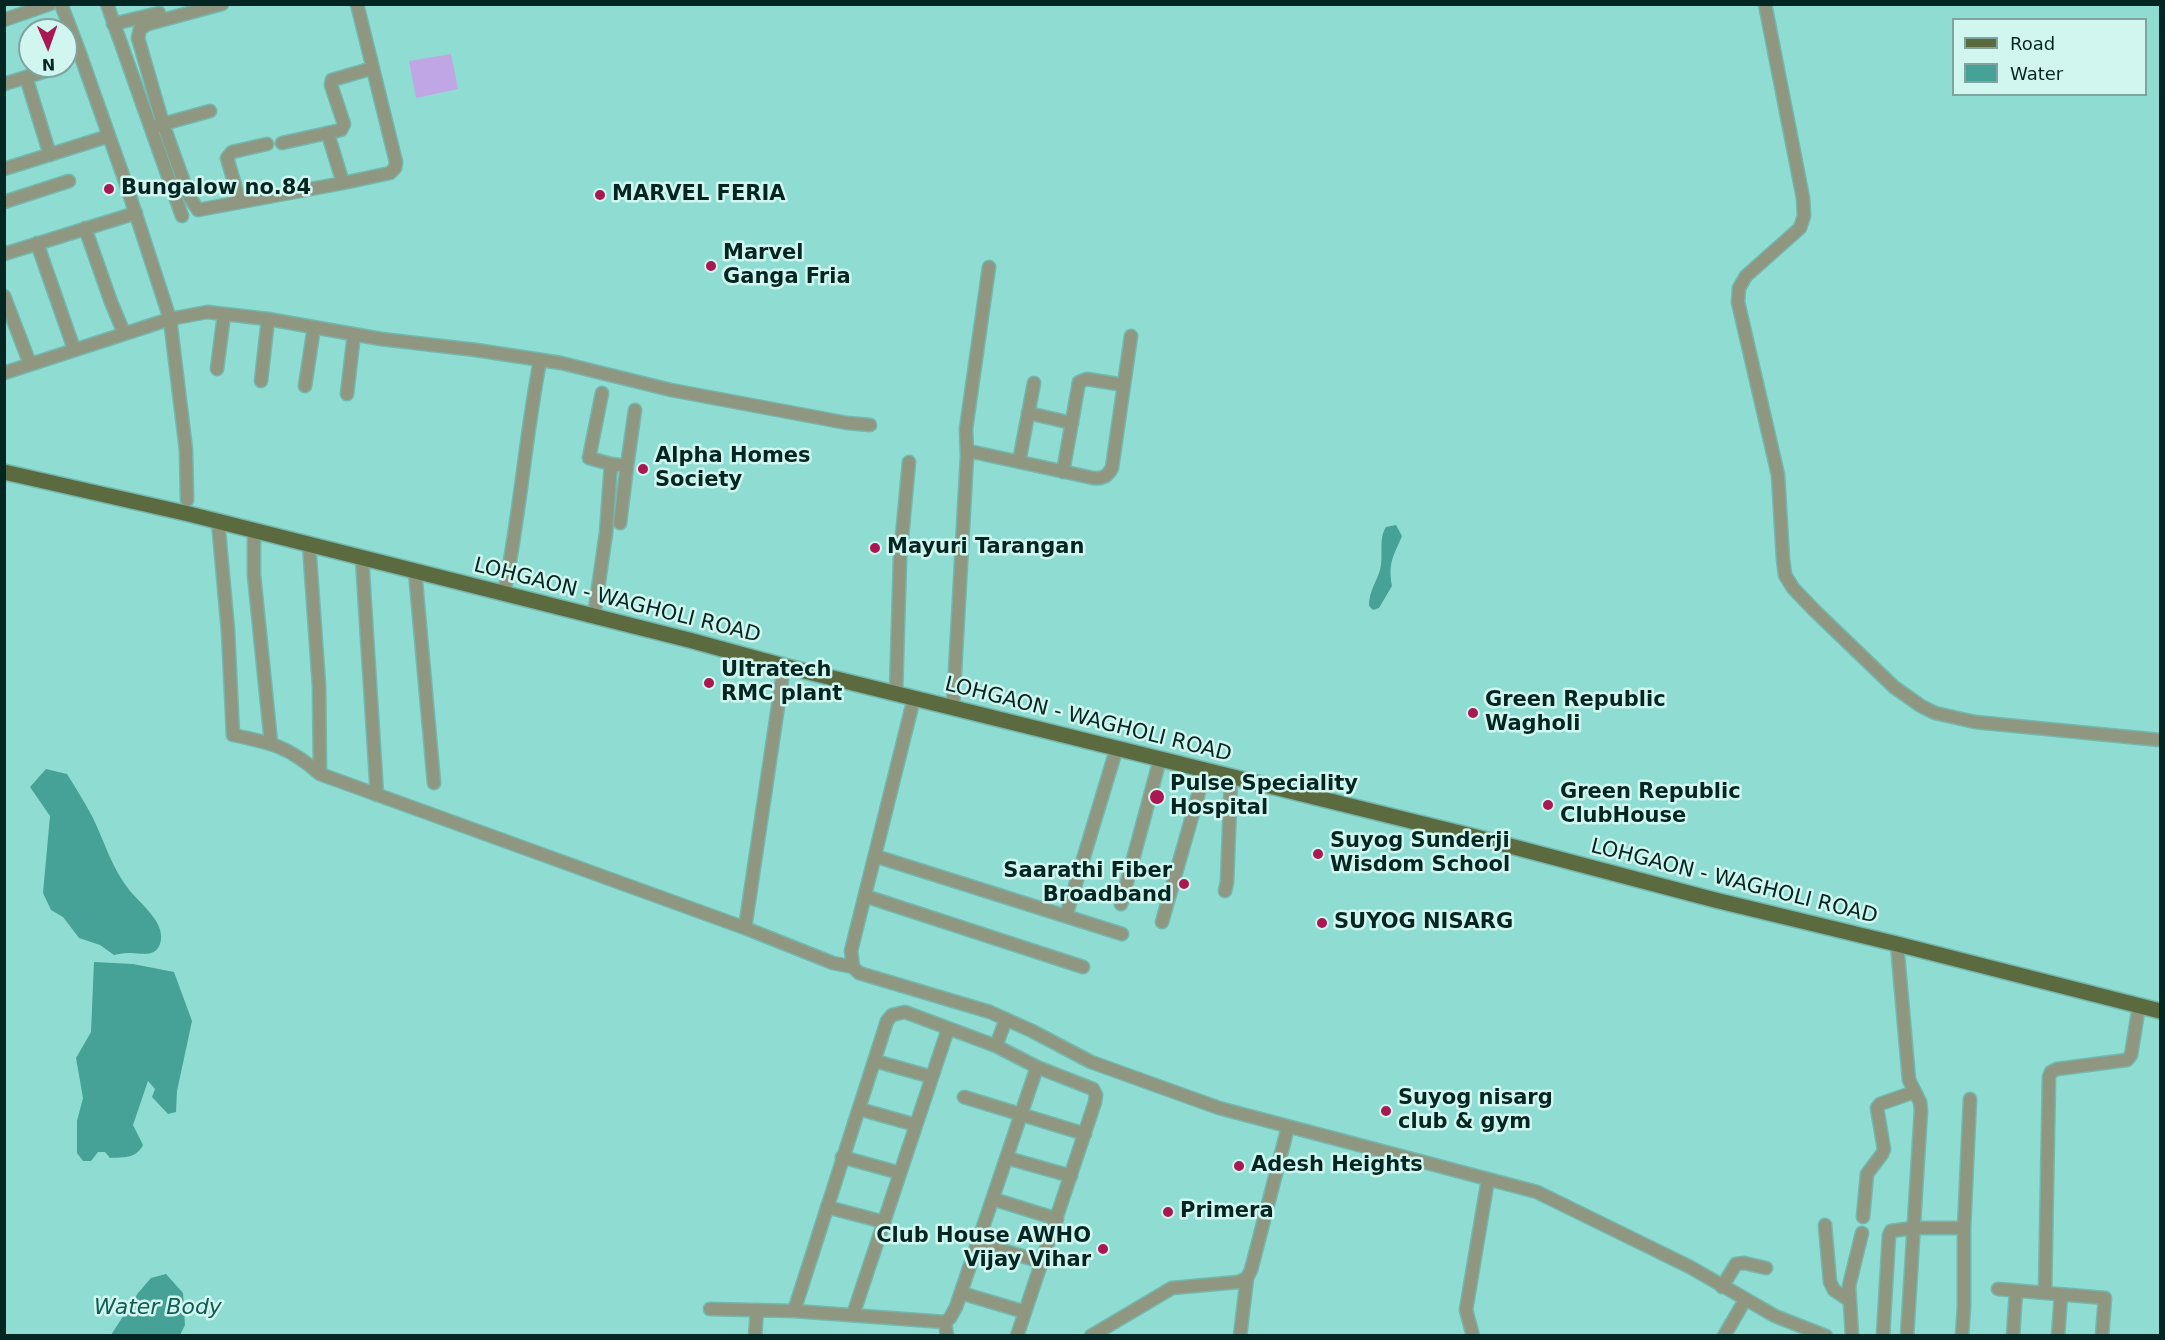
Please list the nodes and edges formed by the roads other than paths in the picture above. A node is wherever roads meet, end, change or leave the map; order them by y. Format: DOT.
graph roads {
  1 [pos="50,4"];
  2 [pos="61,4"];
  3 [pos="107,4"];
  4 [pos="197,4"];
  5 [pos="222,4"];
  6 [pos="357,4"];
  7 [pos="1765,4"];
  8 [pos="183,6"];
  9 [pos="4,20"];
  10 [pos="113,24"];
  11 [pos="82,60"];
  12 [pos="78,61"];
  13 [pos="373,68"];
  14 [pos="23,78"];
  15 [pos="26,78"];
  16 [pos="4,84"];
  17 [pos="210,111"];
  18 [pos="163,124"];
  19 [pos="150,128"];
  20 [pos="328,134"];
  21 [pos="109,136"];
  22 [pos="282,143"];
  23 [pos="267,144"];
  24 [pos="50,154"];
  25 [pos="4,169"];
  26 [pos="69,181"];
  27 [pos="343,183"];
  28 [pos="4,202"];
  29 [pos="240,202"];
  30 [pos="136,213"];
  31 [pos="182,216"];
  32 [pos="86,228"];
  33 [pos="37,243"];
  34 [pos="4,254"];
  35 [pos="989,267"];
  36 [pos="4,296"];
  37 [pos="224,314"];
  38 [pos="170,319"];
  39 [pos="268,319"];
  40 [pos="314,327"];
  41 [pos="124,333"];
  42 [pos="354,334"];
  43 [pos="1131,336"];
  44 [pos="74,349"];
  45 [pos="540,360"];
  46 [pos="30,364"];
  47 [pos="218,369"];
  48 [pos="4,373"];
  49 [pos="261,381"];
  50 [pos="1034,383"];
  51 [pos="1124,385"];
  52 [pos="305,386"];
  53 [pos="602,393"];
  54 [pos="347,394"];
  55 [pos="634,410"];
  56 [pos="1028,413"];
  57 [pos="1072,423"];
  58 [pos="870,425"];
  59 [pos="967,456"];
  60 [pos="909,462"];
  61 [pos="1019,462"];
  62 [pos="611,464"];
  63 [pos="627,466"];
  64 [pos="4,472"];
  65 [pos="1064,472"];
  66 [pos="187,500"];
  67 [pos="218,521"];
  68 [pos="620,523"];
  69 [pos="254,530"];
  70 [pos="309,544"];
  71 [pos="363,558"];
  72 [pos="415,571"];
  73 [pos="504,593"];
  74 [pos="594,616"];
  75 [pos="784,666"];
  76 [pos="896,693"];
  77 [pos="914,698"];
  78 [pos="953,707"];
  79 [pos="2160,740"];
  80 [pos="271,743"];
  81 [pos="1117,747"];
  82 [pos="1160,759"];
  83 [pos="1205,771"];
  84 [pos="320,774"];
  85 [pos="1231,777"];
  86 [pos="434,783"];
  87 [pos="377,795"];
  88 [pos="875,856"];
  89 [pos="1225,891"];
  90 [pos="865,896"];
  91 [pos="1121,904"];
  92 [pos="1066,916"];
  93 [pos="1162,922"];
  94 [pos="745,928"];
  95 [pos="1122,934"];
  96 [pos="1897,944"];
  97 [pos="1083,967"];
  98 [pos="853,968"];
  99 [pos="2139,1006"];
  100 [pos="2160,1011"];
  101 [pos="1006,1019"];
  102 [pos="948,1029"];
  103 [pos="996,1046"];
  104 [pos="874,1061"];
  105 [pos="1037,1067"];
  106 [pos="932,1077"];
  107 [pos="1914,1092"];
  108 [pos="964,1096"];
  109 [pos="1970,1099"];
  110 [pos="859,1109"];
  111 [pos="1021,1116"];
  112 [pos="916,1125"];
  113 [pos="1288,1127"];
  114 [pos="1085,1134"];
  115 [pos="842,1157"];
  116 [pos="1007,1158"];
  117 [pos="900,1173"];
  118 [pos="1071,1176"];
  119 [pos="1488,1179"];
  120 [pos="993,1199"];
  121 [pos="827,1207"];
  122 [pos="1863,1217"];
  123 [pos="1056,1218"];
  124 [pos="884,1222"];
  125 [pos="1825,1225"];
  126 [pos="1913,1228"];
  127 [pos="1964,1228"];
  128 [pos="1862,1233"];
  129 [pos="978,1243"];
  130 [pos="1042,1262"];
  131 [pos="1766,1268"];
  132 [pos="1247,1278"];
  133 [pos="1722,1287"];
  134 [pos="1998,1289"];
  135 [pos="2016,1291"];
  136 [pos="961,1293"];
  137 [pos="2045,1293"];
  138 [pos="2061,1295"];
  139 [pos="1745,1300"];
  140 [pos="1849,1300"];
  141 [pos="710,1309"];
  142 [pos="757,1310"];
  143 [pos="794,1311"];
  144 [pos="1025,1312"];
  145 [pos="853,1315"];
  146 [pos="945,1322"];
  147 [pos="755,1335"];
  148 [pos="947,1335"];
  149 [pos="1017,1335"];
  150 [pos="1091,1335"];
  151 [pos="1240,1335"];
  152 [pos="1473,1335"];
  153 [pos="1724,1335"];
  154 [pos="1826,1335"];
  155 [pos="1852,1335"];
  156 [pos="1882,1335"];
  157 [pos="1907,1335"];
  158 [pos="1962,1335"];
  159 [pos="2013,1335"];
  160 [pos="2058,1335"];
  161 [pos="2102,1335"];
  1 -- 9 [label="street"];
  2 -- 11 [label="street"];
  3 -- 10 [label="street"];
  4 -- 8 [label="street"];
  5 -- 18 [label="street"];
  6 -- 13 [label="street"];
  7 -- 79 [label="street"];
  8 -- 10 [label="street"];
  10 -- 19 [label="street"];
  11 -- 12 [label="street"];
  11 -- 21 [label="street"];
  13 -- 20 [label="street"];
  13 -- 27 [label="street"];
  14 -- 16 [label="street"];
  15 -- 24 [label="street"];
  17 -- 18 [label="street"];
  18 -- 19 [label="street"];
  18 -- 29 [label="street"];
  19 -- 31 [label="street"];
  20 -- 22 [label="street"];
  20 -- 27 [label="street"];
  21 -- 24 [label="street"];
  21 -- 30 [label="street"];
  23 -- 29 [label="street"];
  24 -- 25 [label="street"];
  26 -- 28 [label="street"];
  27 -- 29 [label="street"];
  30 -- 32 [label="street"];
  30 -- 38 [label="street"];
  32 -- 33 [label="street"];
  32 -- 41 [label="street"];
  33 -- 34 [label="street"];
  33 -- 44 [label="street"];
  35 -- 59 [label="street"];
  36 -- 46 [label="street"];
  37 -- 38 [label="street"];
  37 -- 39 [label="street"];
  37 -- 47 [label="street"];
  38 -- 41 [label="street"];
  38 -- 66 [label="street"];
  39 -- 40 [label="street"];
  39 -- 49 [label="street"];
  40 -- 42 [label="street"];
  40 -- 52 [label="street"];
  41 -- 44 [label="street"];
  42 -- 45 [label="street"];
  42 -- 54 [label="street"];
  43 -- 51 [label="street"];
  44 -- 46 [label="street"];
  45 -- 58 [label="street"];
  45 -- 73 [label="street"];
  46 -- 48 [label="street"];
  50 -- 56 [label="street"];
  51 -- 57 [label="street"];
  51 -- 65 [label="street"];
  53 -- 62 [label="street"];
  55 -- 63 [label="street"];
  56 -- 57 [label="street"];
  56 -- 61 [label="street"];
  57 -- 65 [label="street"];
  59 -- 61 [label="street"];
  59 -- 78 [label="street"];
  60 -- 76 [label="street"];
  61 -- 65 [label="street"];
  62 -- 63 [label="street"];
  62 -- 74 [label="street"];
  63 -- 68 [label="street"];
  64 -- 67 [label="main road, LOHGAON - WAGHOLI ROAD"];
  67 -- 69 [label="main road, LOHGAON - WAGHOLI ROAD"];
  67 -- 80 [label="street"];
  69 -- 70 [label="main road, LOHGAON - WAGHOLI ROAD"];
  69 -- 80 [label="street"];
  70 -- 71 [label="main road, LOHGAON - WAGHOLI ROAD"];
  70 -- 84 [label="street"];
  71 -- 72 [label="main road, LOHGAON - WAGHOLI ROAD"];
  71 -- 87 [label="street"];
  72 -- 73 [label="main road, LOHGAON - WAGHOLI ROAD"];
  72 -- 86 [label="street"];
  73 -- 74 [label="main road, LOHGAON - WAGHOLI ROAD"];
  74 -- 75 [label="main road, LOHGAON - WAGHOLI ROAD"];
  75 -- 76 [label="main road, LOHGAON - WAGHOLI ROAD"];
  75 -- 94 [label="street"];
  76 -- 77 [label="main road, LOHGAON - WAGHOLI ROAD"];
  77 -- 78 [label="main road, LOHGAON - WAGHOLI ROAD"];
  77 -- 88 [label="street"];
  78 -- 81 [label="main road, LOHGAON - WAGHOLI ROAD"];
  80 -- 84 [label="street"];
  81 -- 82 [label="main road, LOHGAON - WAGHOLI ROAD"];
  81 -- 92 [label="street"];
  82 -- 83 [label="main road, LOHGAON - WAGHOLI ROAD"];
  82 -- 91 [label="street"];
  83 -- 85 [label="main road, LOHGAON - WAGHOLI ROAD"];
  83 -- 93 [label="street"];
  84 -- 87 [label="street"];
  85 -- 89 [label="street"];
  85 -- 96 [label="main road, LOHGAON - WAGHOLI ROAD"];
  87 -- 94 [label="street"];
  88 -- 90 [label="street"];
  88 -- 92 [label="street"];
  90 -- 97 [label="street"];
  90 -- 98 [label="street"];
  92 -- 95 [label="street"];
  94 -- 98 [label="street"];
  96 -- 99 [label="main road, LOHGAON - WAGHOLI ROAD"];
  96 -- 107 [label="street"];
  98 -- 101 [label="street"];
  99 -- 100 [label="main road, LOHGAON - WAGHOLI ROAD"];
  99 -- 137 [label="street"];
  101 -- 103 [label="street"];
  101 -- 113 [label="street"];
  102 -- 103 [label="street"];
  102 -- 104 [label="street"];
  102 -- 106 [label="street"];
  103 -- 105 [label="street"];
  104 -- 106 [label="street"];
  104 -- 110 [label="street"];
  105 -- 111 [label="street"];
  105 -- 114 [label="street"];
  106 -- 112 [label="street"];
  107 -- 122 [label="street"];
  107 -- 126 [label="street"];
  108 -- 111 [label="street"];
  109 -- 127 [label="street"];
  110 -- 112 [label="street"];
  110 -- 115 [label="street"];
  111 -- 114 [label="street"];
  111 -- 116 [label="street"];
  112 -- 117 [label="street"];
  113 -- 119 [label="street"];
  113 -- 132 [label="street"];
  114 -- 118 [label="street"];
  115 -- 117 [label="street"];
  115 -- 121 [label="street"];
  116 -- 118 [label="street"];
  116 -- 120 [label="street"];
  117 -- 124 [label="street"];
  118 -- 123 [label="street"];
  119 -- 133 [label="street"];
  119 -- 152 [label="street"];
  120 -- 123 [label="street"];
  120 -- 129 [label="street"];
  121 -- 124 [label="street"];
  121 -- 143 [label="street"];
  123 -- 130 [label="street"];
  124 -- 145 [label="street"];
  125 -- 140 [label="street"];
  126 -- 127 [label="street"];
  126 -- 156 [label="street"];
  126 -- 157 [label="street"];
  127 -- 158 [label="street"];
  128 -- 140 [label="street"];
  129 -- 130 [label="street"];
  129 -- 136 [label="street"];
  130 -- 144 [label="street"];
  131 -- 133 [label="street"];
  132 -- 150 [label="street"];
  132 -- 151 [label="street"];
  133 -- 139 [label="street"];
  134 -- 135 [label="street"];
  135 -- 137 [label="street"];
  135 -- 159 [label="street"];
  136 -- 144 [label="street"];
  136 -- 146 [label="street"];
  137 -- 138 [label="street"];
  138 -- 160 [label="street"];
  138 -- 161 [label="street"];
  139 -- 153 [label="street"];
  139 -- 154 [label="street"];
  140 -- 155 [label="street"];
  141 -- 142 [label="street"];
  142 -- 143 [label="street"];
  142 -- 147 [label="street"];
  143 -- 145 [label="street"];
  144 -- 149 [label="street"];
  145 -- 146 [label="street"];
  146 -- 148 [label="street"];
}
